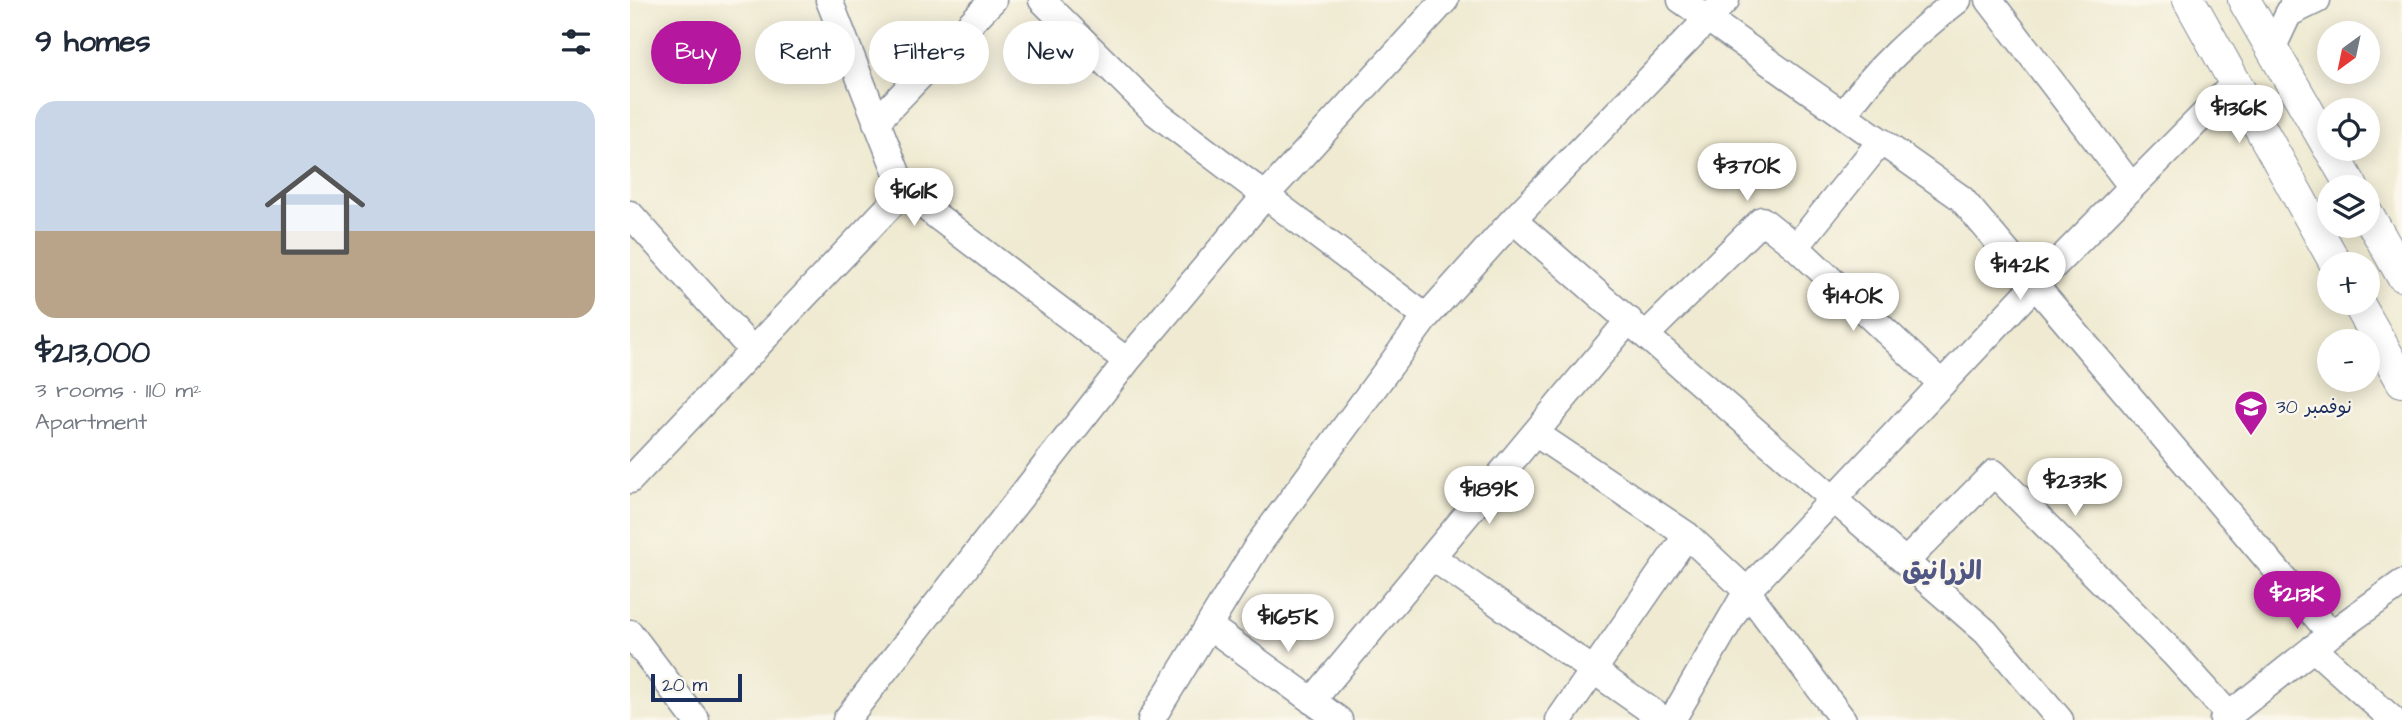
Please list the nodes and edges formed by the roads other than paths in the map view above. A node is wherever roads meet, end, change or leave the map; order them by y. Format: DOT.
graph roads {
  1 [pos="829,0"];
  2 [pos="993,0"];
  3 [pos="1042,0"];
  4 [pos="1681,0"];
  5 [pos="1726,0"];
  6 [pos="1958,0"];
  7 [pos="1989,0"];
  8 [pos="2189,0"];
  9 [pos="2245,0"];
  10 [pos="2317,0"];
  11 [pos="1435,3"];
  12 [pos="2291,7"];
  13 [pos="1707,19"];
  14 [pos="2272,49"];
  15 [pos="2235,83"];
  16 [pos="1844,115"];
  17 [pos="876,122"];
  18 [pos="2317,126"];
  19 [pos="1881,141"];
  20 [pos="2132,187"];
  21 [pos="904,191"];
  22 [pos="1264,197"];
  23 [pos="630,214"];
  24 [pos="1513,220"];
  25 [pos="2380,236"];
  26 [pos="1796,247"];
  27 [pos="2329,252"];
  28 [pos="2402,275"];
  29 [pos="2036,284"];
  30 [pos="2365,315"];
  31 [pos="1426,317"];
  32 [pos="1637,328"];
  33 [pos="753,351"];
  34 [pos="1127,361"];
  35 [pos="2402,381"];
  36 [pos="1942,384"];
  37 [pos="1535,433"];
  38 [pos="630,480"];
  39 [pos="1835,500"];
  40 [pos="1687,535"];
  41 [pos="1432,557"];
  42 [pos="1906,561"];
  43 [pos="2402,583"];
  44 [pos="1747,591"];
  45 [pos="1209,626"];
  46 [pos="630,633"];
  47 [pos="2322,641"];
  48 [pos="1592,670"];
  49 [pos="1312,701"];
  50 [pos="2375,714"];
  51 [pos="2226,717"];
  52 [pos="696,720"];
  53 [pos="846,720"];
  54 [pos="1152,720"];
  55 [pos="1339,720"];
  56 [pos="1559,720"];
  57 [pos="1664,720"];
  58 [pos="1672,720"];
  59 [pos="1843,720"];
  60 [pos="2060,720"];
  1 -- 17 [label="street"];
  2 -- 17 [label="street"];
  3 -- 22 [label="street"];
  4 -- 13 [label="street"];
  5 -- 13 [label="street"];
  6 -- 16 [label="street"];
  7 -- 20 [label="street"];
  8 -- 15 [label="street"];
  9 -- 14 [label="street"];
  10 -- 12 [label="street"];
  11 -- 22 [label="street"];
  12 -- 14 [label="street"];
  13 -- 16 [label="street"];
  13 -- 24 [label="street"];
  14 -- 18 [label="street"];
  15 -- 20 [label="street"];
  15 -- 27 [label="street"];
  16 -- 19 [label="street"];
  17 -- 21 [label="street"];
  19 -- 26 [label="street"];
  19 -- 29 [label="street"];
  20 -- 29 [label="street"];
  21 -- 33 [label="street"];
  21 -- 34 [label="street"];
  22 -- 31 [label="street"];
  22 -- 34 [label="street"];
  23 -- 33 [label="street"];
  24 -- 31 [label="street"];
  24 -- 32 [label="street"];
  25 -- 28 [label="street"];
  26 -- 32 [label="street"];
  26 -- 36 [label="street"];
  29 -- 36 [label="street"];
  29 -- 47 [label="street"];
  30 -- 35 [label="street"];
  31 -- 45 [label="street"];
  32 -- 37 [label="street"];
  32 -- 39 [label="street"];
  33 -- 38 [label="street"];
  34 -- 53 [label="street"];
  36 -- 39 [label="street"];
  37 -- 40 [label="street"];
  37 -- 41 [label="street"];
  39 -- 42 [label="street"];
  39 -- 44 [label="street"];
  40 -- 44 [label="street"];
  40 -- 48 [label="street"];
  41 -- 48 [label="street"];
  41 -- 49 [label="street"];
  42 -- 51 [label="street"];
  42 -- 60 [label="street"];
  43 -- 47 [label="street"];
  44 -- 58 [label="street"];
  44 -- 59 [label="street"];
  45 -- 49 [label="street"];
  45 -- 54 [label="street"];
  46 -- 52 [label="street"];
  47 -- 50 [label="street"];
  47 -- 51 [label="street"];
  48 -- 56 [label="street"];
  48 -- 57 [label="street"];
  49 -- 55 [label="street"];
}
